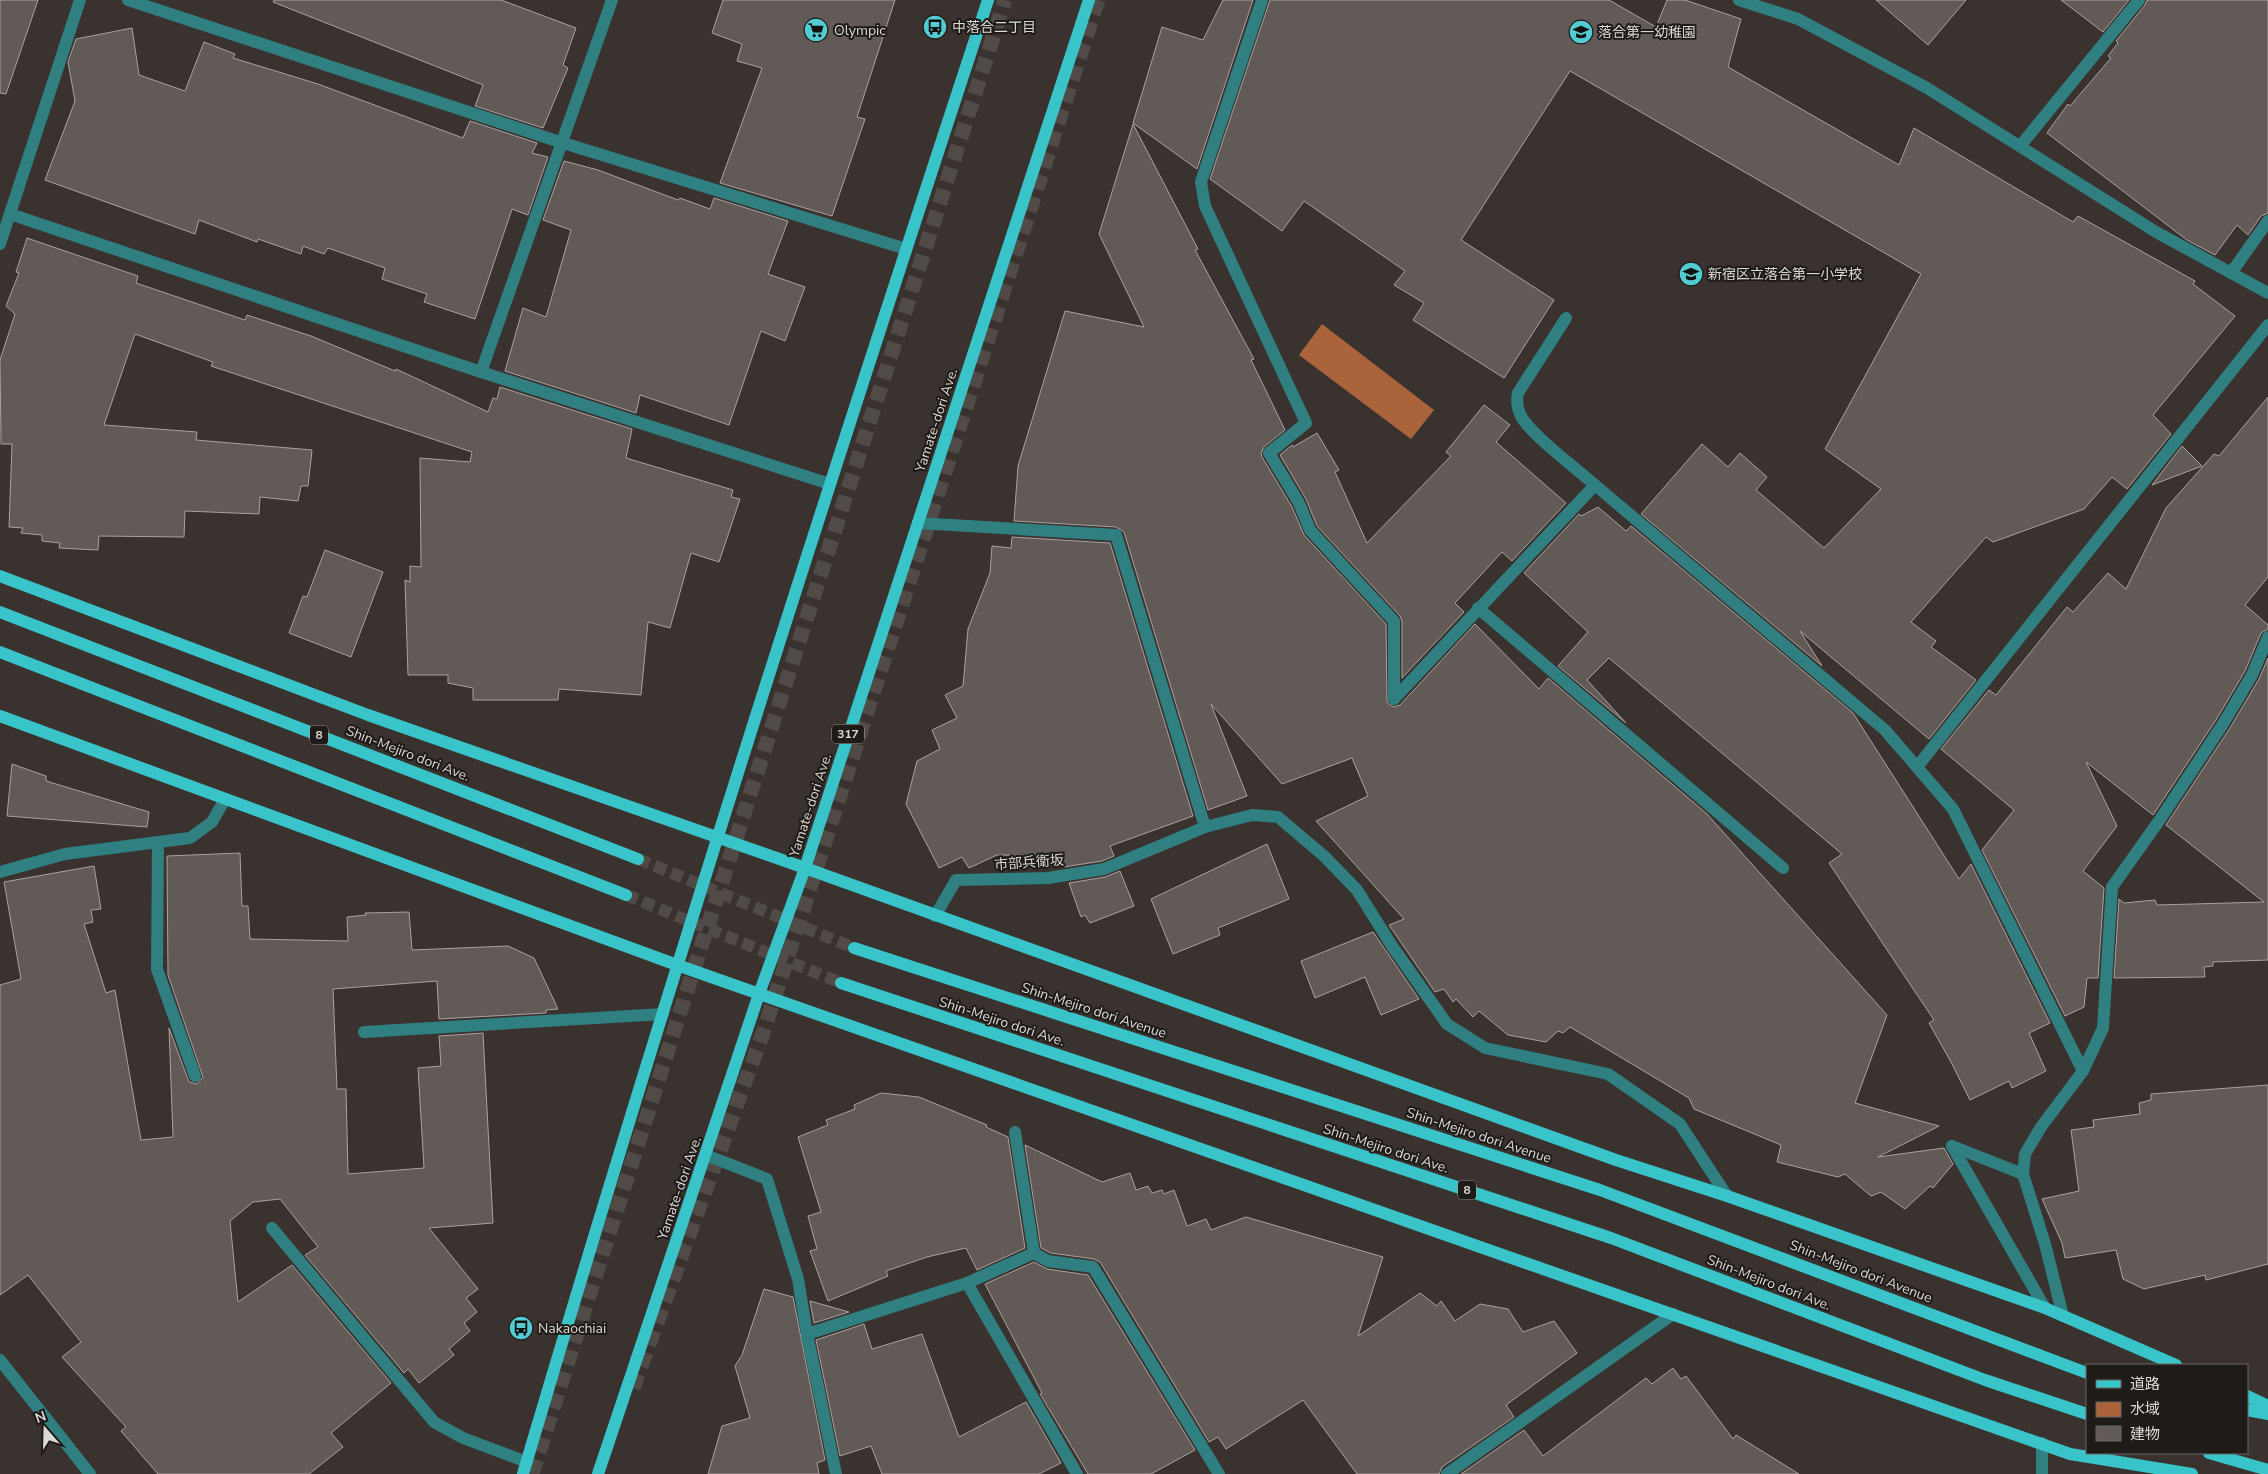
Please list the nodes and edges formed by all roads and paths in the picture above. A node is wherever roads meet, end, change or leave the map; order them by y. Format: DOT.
graph roads {
  1 [pos="80,0"];
  2 [pos="128,0"];
  3 [pos="612,0"];
  4 [pos="988,0"];
  5 [pos="1090,0"];
  6 [pos="1262,0"];
  7 [pos="1739,0"];
  8 [pos="2139,0"];
  9 [pos="560,142"];
  10 [pos="2020,145"];
  11 [pos="10,214"];
  12 [pos="2268,222"];
  13 [pos="0,244"];
  14 [pos="906,249"];
  15 [pos="2231,273"];
  16 [pos="2268,293"];
  17 [pos="1566,318"];
  18 [pos="2268,325"];
  19 [pos="481,372"];
  20 [pos="830,484"];
  21 [pos="1595,484"];
  22 [pos="918,523"];
  23 [pos="0,576"];
  24 [pos="1478,608"];
  25 [pos="0,612"];
  26 [pos="2268,637"];
  27 [pos="0,652"];
  28 [pos="0,716"];
  29 [pos="1917,767"];
  30 [pos="226,799"];
  31 [pos="1204,827"];
  32 [pos="717,838"];
  33 [pos="158,843"];
  34 [pos="638,859"];
  35 [pos="805,868"];
  36 [pos="1784,868"];
  37 [pos="0,872"];
  38 [pos="626,895"];
  39 [pos="935,916"];
  40 [pos="854,948"];
  41 [pos="677,965"];
  42 [pos="841,983"];
  43 [pos="759,994"];
  44 [pos="663,1014"];
  45 [pos="364,1032"];
  46 [pos="2083,1071"];
  47 [pos="195,1076"];
  48 [pos="1015,1132"];
  49 [pos="706,1155"];
  50 [pos="2023,1174"];
  51 [pos="1727,1196"];
  52 [pos="272,1228"];
  53 [pos="1034,1253"];
  54 [pos="967,1283"];
  55 [pos="2044,1308"];
  56 [pos="1673,1314"];
  57 [pos="2063,1316"];
  58 [pos="807,1334"];
  59 [pos="0,1360"];
  60 [pos="2174,1364"];
  61 [pos="2086,1374"];
  62 [pos="2248,1396"];
  63 [pos="2268,1406"];
  64 [pos="2248,1410"];
  65 [pos="2086,1414"];
  66 [pos="2268,1414"];
  67 [pos="2042,1443"];
  68 [pos="2212,1454"];
  69 [pos="525,1468"];
  70 [pos="2268,1470"];
  71 [pos="90,1474"];
  72 [pos="598,1474"];
  73 [pos="836,1474"];
  74 [pos="1077,1474"];
  75 [pos="1219,1474"];
  76 [pos="1447,1474"];
  77 [pos="2042,1474"];
  78 [pos="2192,1474"];
  1 -- 11 [label="street"];
  2 -- 9 [label="street"];
  3 -- 9 [label="street"];
  4 -- 14 [label="main road"];
  5 -- 22 [label="main road, Yamate-dori Ave. / 317"];
  6 -- 24 [label="street"];
  7 -- 10 [label="street"];
  8 -- 10 [label="street"];
  9 -- 14 [label="street"];
  9 -- 19 [label="street"];
  10 -- 15 [label="street"];
  11 -- 13 [label="street"];
  11 -- 19 [label="street"];
  12 -- 15 [label="street"];
  14 -- 20 [label="main road"];
  15 -- 16 [label="street"];
  17 -- 21 [label="street"];
  18 -- 29 [label="street"];
  19 -- 20 [label="street"];
  20 -- 32 [label="main road"];
  21 -- 24 [label="street"];
  21 -- 29 [label="street"];
  22 -- 31 [label="street"];
  22 -- 35 [label="main road, Yamate-dori Ave. / 317"];
  23 -- 32 [label="main road"];
  24 -- 36 [label="street"];
  25 -- 34 [label="main road, Shin-Mejiro dori Ave. / 8"];
  26 -- 46 [label="street"];
  27 -- 38 [label="main road"];
  28 -- 30 [label="main road"];
  29 -- 46 [label="street"];
  30 -- 33 [label="street"];
  30 -- 41 [label="main road"];
  31 -- 39 [label="street, 市部兵衛坂"];
  31 -- 51 [label="street, 市部兵衛坂"];
  32 -- 35 [label="main road"];
  32 -- 41 [label="main road"];
  33 -- 37 [label="street"];
  33 -- 47 [label="street"];
  35 -- 39 [label="main road"];
  35 -- 43 [label="main road, Yamate-dori Ave. / 317"];
  39 -- 51 [label="main road"];
  40 -- 61 [label="main road, Shin-Mejiro dori Avenue"];
  41 -- 43 [label="main road"];
  41 -- 44 [label="main road"];
  42 -- 65 [label="main road, Shin-Mejiro dori Ave. / 8"];
  43 -- 49 [label="main road, Yamate-dori Ave. / 317"];
  43 -- 56 [label="main road"];
  44 -- 45 [label="street"];
  44 -- 69 [label="main road"];
  46 -- 50 [label="street"];
  48 -- 53 [label="street"];
  49 -- 58 [label="street"];
  49 -- 72 [label="main road, Yamate-dori Ave. / 317"];
  50 -- 55 [label="street"];
  50 -- 57 [label="street"];
  51 -- 55 [label="main road"];
  52 -- 69 [label="street"];
  53 -- 54 [label="street"];
  53 -- 75 [label="street"];
  54 -- 58 [label="street"];
  54 -- 74 [label="street"];
  55 -- 57 [label="main road"];
  56 -- 67 [label="main road"];
  56 -- 76 [label="street"];
  57 -- 60 [label="main road"];
  58 -- 73 [label="street"];
  59 -- 71 [label="street"];
  62 -- 63 [label="main road"];
  64 -- 66 [label="main road"];
  67 -- 77 [label="street"];
  67 -- 78 [label="main road"];
  68 -- 70 [label="main road"];
}
